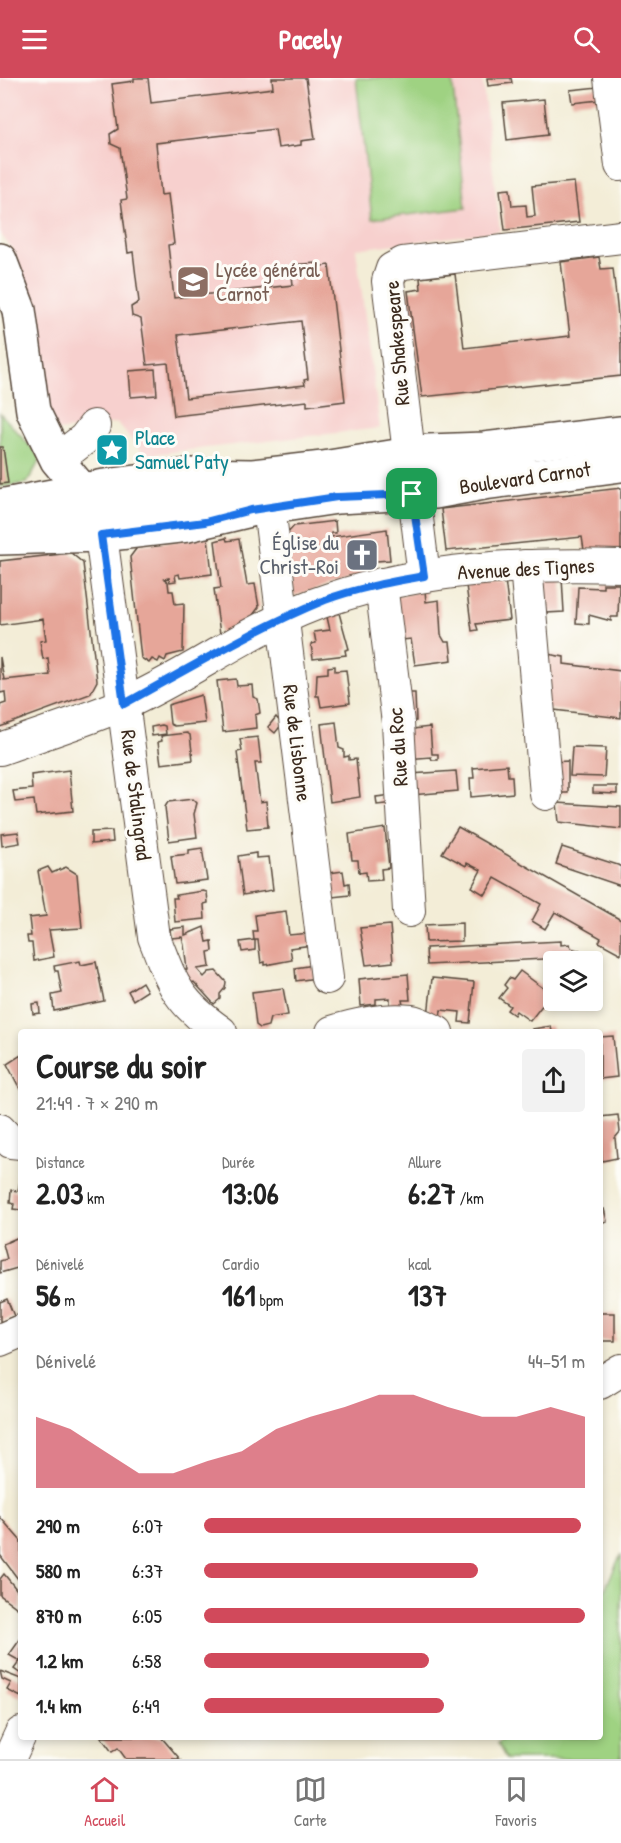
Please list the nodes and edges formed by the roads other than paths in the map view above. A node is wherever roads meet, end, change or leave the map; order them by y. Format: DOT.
graph roads {
  1 [pos="610,78"];
  2 [pos="621,165"];
  3 [pos="621,237"];
  4 [pos="0,260"];
  5 [pos="94,426"];
  6 [pos="621,433"];
  7 [pos="621,448"];
  8 [pos="57,460"];
  9 [pos="621,465"];
  10 [pos="410,474"];
  11 [pos="82,490"];
  12 [pos="0,506"];
  13 [pos="269,507"];
  14 [pos="0,524"];
  15 [pos="101,535"];
  16 [pos="0,538"];
  17 [pos="621,566"];
  18 [pos="526,567"];
  19 [pos="424,576"];
  20 [pos="381,584"];
  21 [pos="281,620"];
  22 [pos="124,704"];
  23 [pos="0,749"];
  24 [pos="546,794"];
  25 [pos="409,911"];
  26 [pos="327,978"];
  27 [pos="217,1029"];
  28 [pos="341,1029"];
  29 [pos="430,1029"];
  30 [pos="0,1130"];
  31 [pos="18,1143"];
  32 [pos="621,1370"];
  33 [pos="603,1381"];
  34 [pos="18,1740"];
  35 [pos="9,1759"];
  1 -- 2 [label="street"];
  3 -- 10 [label="street, Rue Shakespeare"];
  4 -- 8 [label="main road"];
  5 -- 8 [label="street"];
  6 -- 10 [label="main road, Boulevard Carnot"];
  7 -- 10 [label="street"];
  8 -- 11 [label="main road"];
  9 -- 10 [label="main road, Boulevard Carnot"];
  10 -- 11 [label="main road, Boulevard Carnot"];
  10 -- 13 [label="main road, Boulevard Carnot"];
  10 -- 14 [label="street"];
  10 -- 19 [label="street, Rue Shakespeare"];
  11 -- 12 [label="main road, Boulevard Carnot"];
  13 -- 15 [label="main road, Boulevard Carnot"];
  13 -- 21 [label="street, Rue de Lisbonne"];
  15 -- 16 [label="main road, Boulevard Carnot"];
  15 -- 22 [label="street, Rue de Stalingrad"];
  17 -- 18 [label="street, Avenue des Tignes"];
  18 -- 19 [label="street, Avenue des Tignes"];
  18 -- 24 [label="street"];
  19 -- 20 [label="street, Avenue des Tignes"];
  20 -- 21 [label="street, Avenue des Tignes"];
  20 -- 25 [label="street, Rue du Roc"];
  21 -- 22 [label="street, Avenue des Tignes"];
  21 -- 26 [label="street, Rue de Lisbonne"];
  22 -- 23 [label="street, Avenue des Tignes"];
  22 -- 27 [label="street, Rue de Stalingrad"];
  28 -- 29 [label="street"];
  30 -- 31 [label="street"];
  32 -- 33 [label="street"];
  34 -- 35 [label="street"];
}
